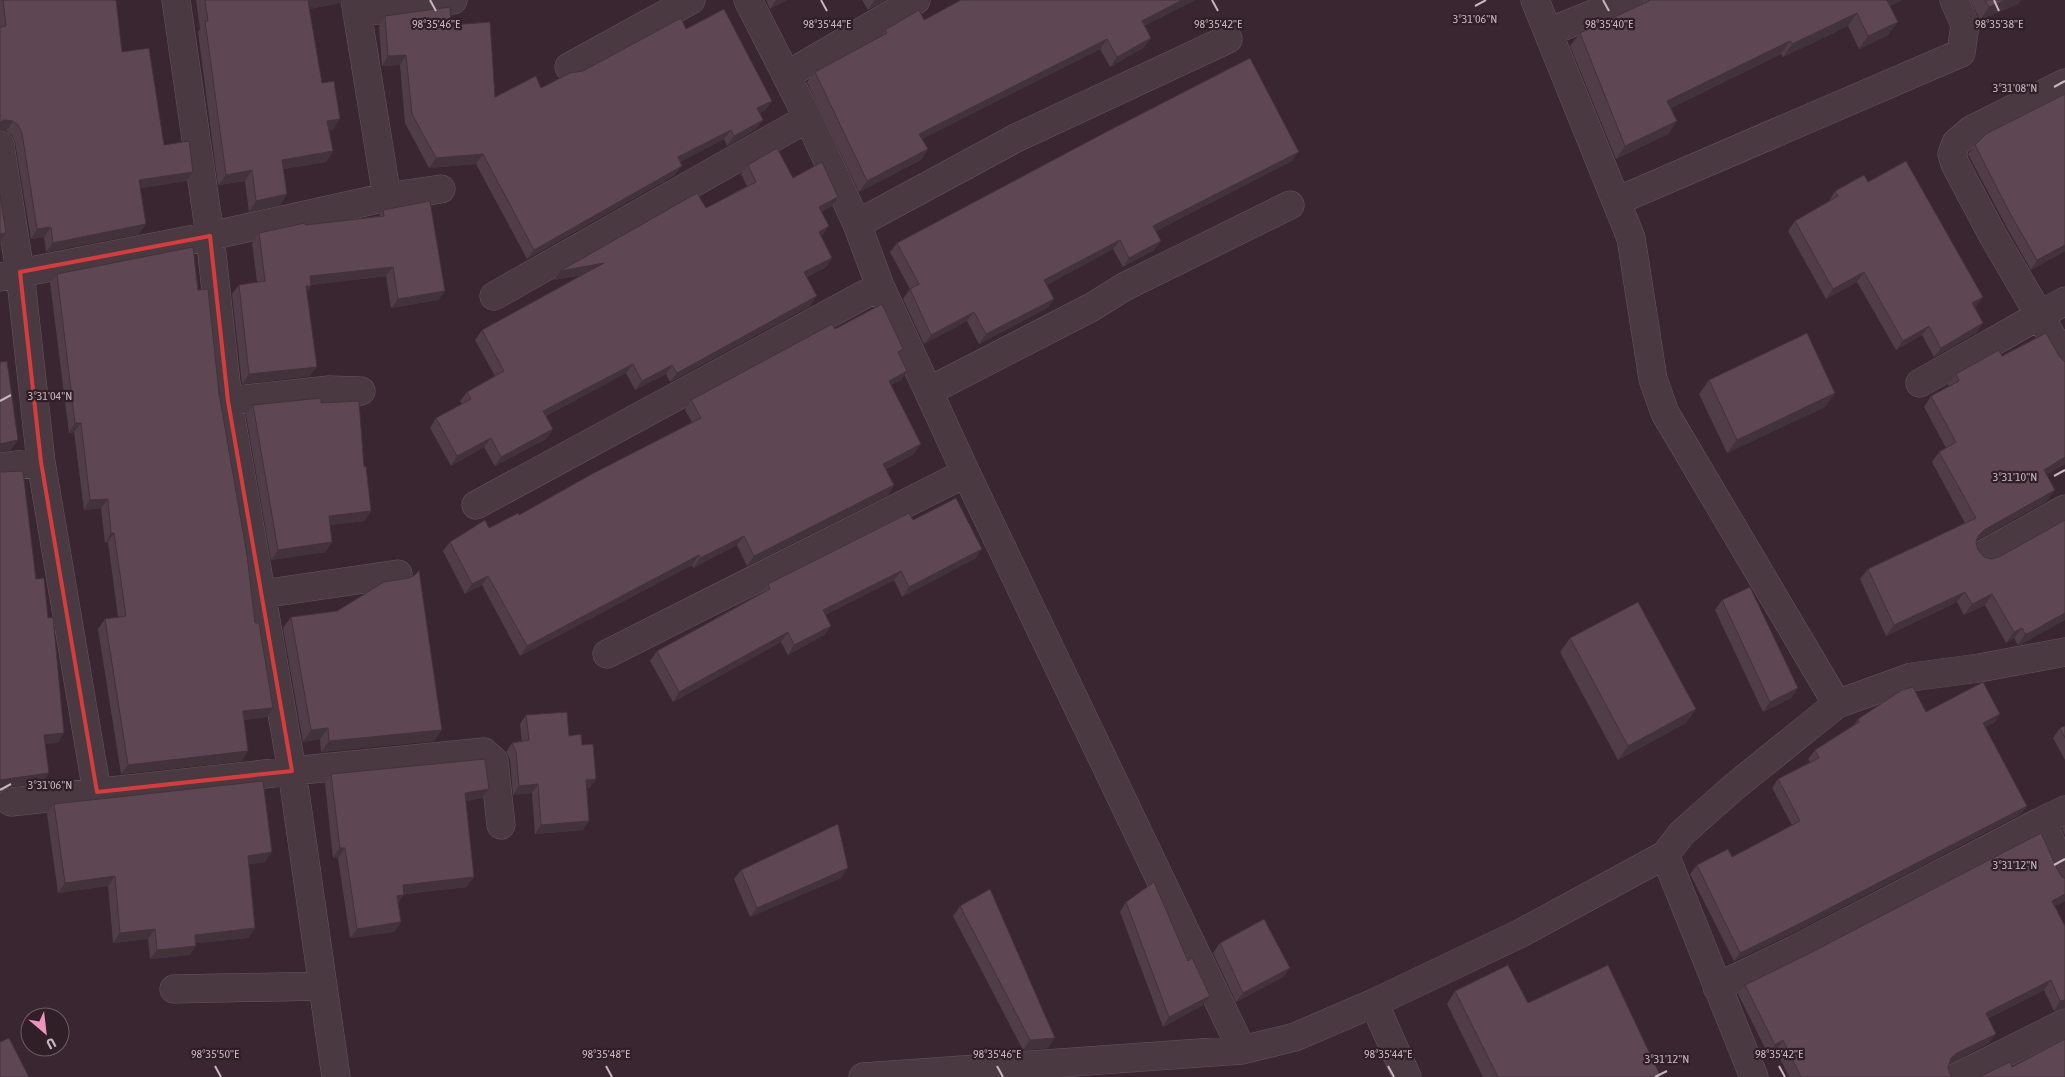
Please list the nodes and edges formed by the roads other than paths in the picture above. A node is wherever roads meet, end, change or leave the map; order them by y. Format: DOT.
graph roads {
  1 [pos="176,0"];
  2 [pos="454,0"];
  3 [pos="691,0"];
  4 [pos="748,0"];
  5 [pos="916,0"];
  6 [pos="1535,0"];
  7 [pos="1628,0"];
  8 [pos="1954,0"];
  9 [pos="356,6"];
  10 [pos="1549,32"];
  11 [pos="1228,39"];
  12 [pos="569,67"];
  13 [pos="787,75"];
  14 [pos="2065,83"];
  15 [pos="808,118"];
  16 [pos="0,145"];
  17 [pos="442,189"];
  18 [pos="387,197"];
  19 [pos="1617,201"];
  20 [pos="1290,205"];
  21 [pos="857,224"];
  22 [pos="210,236"];
  23 [pos="10,274"];
  24 [pos="880,286"];
  25 [pos="494,296"];
  26 [pos="2065,301"];
  27 [pos="2041,316"];
  28 [pos="2065,359"];
  29 [pos="1920,383"];
  30 [pos="361,391"];
  31 [pos="930,391"];
  32 [pos="228,401"];
  33 [pos="40,462"];
  34 [pos="0,467"];
  35 [pos="966,473"];
  36 [pos="476,506"];
  37 [pos="2065,509"];
  38 [pos="1984,554"];
  39 [pos="398,574"];
  40 [pos="262,594"];
  41 [pos="2065,652"];
  42 [pos="607,654"];
  43 [pos="1837,704"];
  44 [pos="292,771"];
  45 [pos="97,792"];
  46 [pos="11,802"];
  47 [pos="2053,815"];
  48 [pos="501,824"];
  49 [pos="1665,855"];
  50 [pos="2065,875"];
  51 [pos="323,986"];
  52 [pos="1717,987"];
  53 [pos="174,989"];
  54 [pos="1374,1002"];
  55 [pos="2065,1023"];
  56 [pos="1242,1050"];
  57 [pos="336,1077"];
  58 [pos="863,1077"];
  59 [pos="1407,1077"];
  60 [pos="1754,1077"];
  61 [pos="1957,1077"];
  1 -- 22 [label="street"];
  2 -- 9 [label="street"];
  3 -- 12 [label="street"];
  4 -- 13 [label="street"];
  5 -- 13 [label="street"];
  6 -- 10 [label="street"];
  7 -- 10 [label="street"];
  8 -- 19 [label="street"];
  9 -- 18 [label="street"];
  10 -- 19 [label="street"];
  11 -- 21 [label="street"];
  13 -- 15 [label="street"];
  14 -- 27 [label="street"];
  15 -- 21 [label="street"];
  15 -- 25 [label="street"];
  16 -- 23 [label="street"];
  17 -- 18 [label="street"];
  18 -- 22 [label="street"];
  19 -- 43 [label="street"];
  20 -- 31 [label="street"];
  21 -- 24 [label="street"];
  22 -- 23 [label="street"];
  22 -- 32 [label="street"];
  23 -- 33 [label="street"];
  24 -- 31 [label="street"];
  24 -- 36 [label="street"];
  26 -- 27 [label="street"];
  27 -- 28 [label="street"];
  27 -- 29 [label="street"];
  30 -- 32 [label="street"];
  31 -- 35 [label="street"];
  32 -- 40 [label="street"];
  33 -- 34 [label="street"];
  33 -- 45 [label="street"];
  35 -- 42 [label="street"];
  35 -- 56 [label="street"];
  37 -- 38 [label="street"];
  39 -- 40 [label="street"];
  40 -- 44 [label="street"];
  41 -- 43 [label="street"];
  43 -- 49 [label="street"];
  44 -- 45 [label="street"];
  44 -- 48 [label="street"];
  44 -- 51 [label="street"];
  45 -- 46 [label="street"];
  47 -- 50 [label="street"];
  47 -- 52 [label="street"];
  49 -- 52 [label="street"];
  49 -- 54 [label="street"];
  51 -- 53 [label="street"];
  51 -- 57 [label="street"];
  52 -- 60 [label="street"];
  54 -- 56 [label="street"];
  54 -- 59 [label="street"];
  55 -- 61 [label="street"];
  56 -- 58 [label="street"];
}
